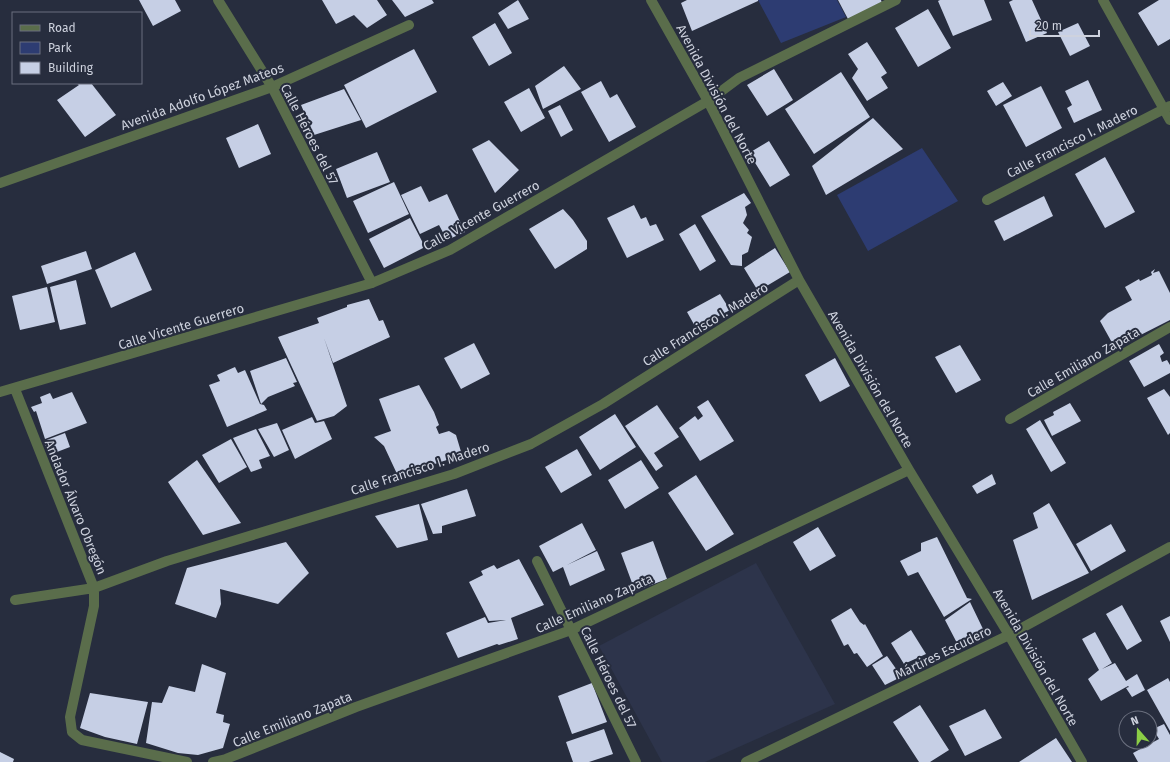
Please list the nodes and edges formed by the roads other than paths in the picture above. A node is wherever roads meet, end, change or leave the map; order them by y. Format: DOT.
graph roads {
  1 [pos="218,0"];
  2 [pos="651,0"];
  3 [pos="896,0"];
  4 [pos="1103,0"];
  5 [pos="409,25"];
  6 [pos="272,87"];
  7 [pos="708,101"];
  8 [pos="1167,108"];
  9 [pos="1170,120"];
  10 [pos="0,183"];
  11 [pos="987,200"];
  12 [pos="799,280"];
  13 [pos="372,283"];
  14 [pos="1170,327"];
  15 [pos="15,389"];
  16 [pos="0,392"];
  17 [pos="1010,419"];
  18 [pos="909,470"];
  19 [pos="1170,547"];
  20 [pos="537,561"];
  21 [pos="94,588"];
  22 [pos="16,600"];
  23 [pos="571,630"];
  24 [pos="1009,635"];
  25 [pos="187,762"];
  26 [pos="213,762"];
  27 [pos="636,762"];
  28 [pos="746,762"];
  29 [pos="1082,762"];
  1 -- 6 [label="street, Calle Héroes del 57"];
  2 -- 7 [label="street, Avenida División del Norte"];
  3 -- 7 [label="street, Calle Vicente Guerrero"];
  4 -- 8 [label="street"];
  5 -- 6 [label="street, Avenida Adolfo López Mateos"];
  6 -- 10 [label="street, Avenida Adolfo López Mateos"];
  6 -- 13 [label="street, Calle Héroes del 57"];
  7 -- 12 [label="street, Avenida División del Norte"];
  7 -- 13 [label="street, Calle Vicente Guerrero"];
  8 -- 9 [label="street"];
  8 -- 11 [label="street, Calle Francisco I. Madero"];
  12 -- 18 [label="street, Avenida División del Norte"];
  12 -- 21 [label="street, Calle Francisco I. Madero"];
  13 -- 15 [label="street, Calle Vicente Guerrero"];
  14 -- 17 [label="street, Calle Emiliano Zapata"];
  15 -- 16 [label="street, Calle Vicente Guerrero"];
  15 -- 21 [label="street, Andador Álvaro Obregón"];
  18 -- 23 [label="street, Calle Emiliano Zapata"];
  18 -- 24 [label="street, Avenida División del Norte"];
  19 -- 24 [label="street, Mártires Escudero"];
  20 -- 23 [label="street, Calle Héroes del 57"];
  21 -- 22 [label="street, Calle Francisco I. Madero"];
  21 -- 25 [label="street, Andador Álvaro Obregón"];
  23 -- 26 [label="street, Calle Emiliano Zapata"];
  23 -- 27 [label="street, Calle Héroes del 57"];
  24 -- 28 [label="street, Mártires Escudero"];
  24 -- 29 [label="street, Avenida División del Norte"];
}
